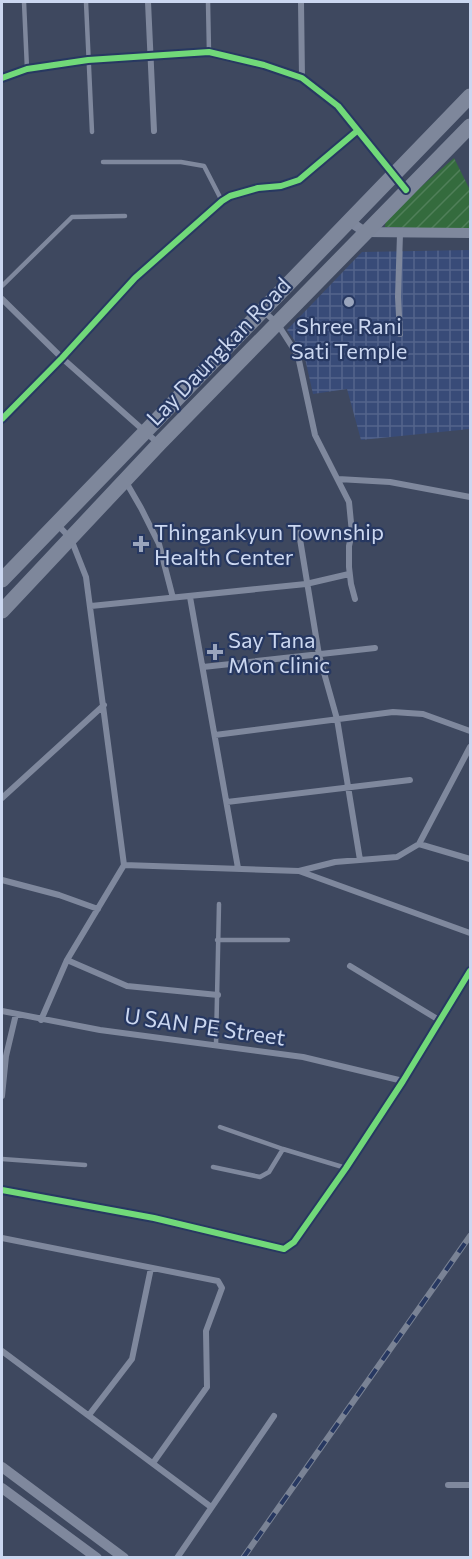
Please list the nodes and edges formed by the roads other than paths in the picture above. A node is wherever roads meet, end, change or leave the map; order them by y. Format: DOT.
graph roads {
  1 [pos="24,2"];
  2 [pos="86,2"];
  3 [pos="147,2"];
  4 [pos="208,2"];
  5 [pos="301,2"];
  6 [pos="209,52"];
  7 [pos="150,56"];
  8 [pos="88,60"];
  9 [pos="27,69"];
  10 [pos="2,78"];
  11 [pos="302,78"];
  12 [pos="471,96"];
  13 [pos="457,110"];
  14 [pos="471,124"];
  15 [pos="154,131"];
  16 [pos="357,131"];
  17 [pos="92,132"];
  18 [pos="103,162"];
  19 [pos="394,175"];
  20 [pos="406,190"];
  21 [pos="222,201"];
  22 [pos="125,216"];
  23 [pos="349,221"];
  24 [pos="365,232"];
  25 [pos="471,233"];
  26 [pos="400,234"];
  27 [pos="2,286"];
  28 [pos="2,298"];
  29 [pos="262,310"];
  30 [pos="277,323"];
  31 [pos="400,334"];
  32 [pos="62,358"];
  33 [pos="2,419"];
  34 [pos="145,430"];
  35 [pos="159,444"];
  36 [pos="125,480"];
  37 [pos="338,480"];
  38 [pos="471,497"];
  39 [pos="56,523"];
  40 [pos="299,533"];
  41 [pos="71,539"];
  42 [pos="350,574"];
  43 [pos="2,580"];
  44 [pos="306,584"];
  45 [pos="190,597"];
  46 [pos="173,598"];
  47 [pos="355,599"];
  48 [pos="91,606"];
  49 [pos="2,611"];
  50 [pos="375,648"];
  51 [pos="319,655"];
  52 [pos="202,667"];
  53 [pos="104,705"];
  54 [pos="337,719"];
  55 [pos="471,730"];
  56 [pos="215,735"];
  57 [pos="471,747"];
  58 [pos="410,780"];
  59 [pos="349,788"];
  60 [pos="2,798"];
  61 [pos="227,802"];
  62 [pos="419,843"];
  63 [pos="471,859"];
  64 [pos="360,860"];
  65 [pos="124,865"];
  66 [pos="238,868"];
  67 [pos="299,871"];
  68 [pos="2,880"];
  69 [pos="219,904"];
  70 [pos="98,909"];
  71 [pos="471,933"];
  72 [pos="217,940"];
  73 [pos="288,940"];
  74 [pos="67,960"];
  75 [pos="350,966"];
  76 [pos="471,971"];
  77 [pos="218,995"];
  78 [pos="2,1011"];
  79 [pos="16,1014"];
  80 [pos="41,1020"];
  81 [pos="439,1020"];
  82 [pos="216,1045"];
  83 [pos="403,1081"];
  84 [pos="2,1096"];
  85 [pos="220,1127"];
  86 [pos="283,1149"];
  87 [pos="2,1159"];
  88 [pos="85,1165"];
  89 [pos="213,1167"];
  90 [pos="346,1168"];
  91 [pos="2,1190"];
  92 [pos="2,1238"];
  93 [pos="151,1268"];
  94 [pos="2,1352"];
  95 [pos="88,1415"];
  96 [pos="274,1416"];
  97 [pos="153,1463"];
  98 [pos="2,1467"];
  99 [pos="448,1485"];
  100 [pos="471,1485"];
  101 [pos="2,1488"];
  102 [pos="211,1506"];
  103 [pos="97,1557"];
  104 [pos="124,1557"];
  105 [pos="177,1557"];
  1 -- 9 [label="lane"];
  2 -- 8 [label="lane"];
  3 -- 7 [label="street"];
  4 -- 6 [label="lane"];
  5 -- 11 [label="street"];
  6 -- 7 [label="street"];
  6 -- 11 [label="street"];
  7 -- 8 [label="street"];
  7 -- 15 [label="street"];
  8 -- 9 [label="street"];
  8 -- 17 [label="lane"];
  9 -- 10 [label="street"];
  11 -- 16 [label="street"];
  12 -- 13 [label="main road, Lay Daungkan Road"];
  13 -- 14 [label="main road"];
  13 -- 19 [label="main road, Lay Daungkan Road"];
  14 -- 20 [label="main road, Lay Daungkan Road"];
  16 -- 19 [label="street"];
  16 -- 21 [label="street"];
  18 -- 21 [label="lane"];
  19 -- 20 [label="street"];
  19 -- 23 [label="main road, Lay Daungkan Road"];
  20 -- 24 [label="main road, Lay Daungkan Road"];
  21 -- 32 [label="street"];
  22 -- 27 [label="lane"];
  23 -- 24 [label="street"];
  23 -- 29 [label="main road, Lay Daungkan Road"];
  24 -- 26 [label="street"];
  24 -- 30 [label="main road, Lay Daungkan Road"];
  25 -- 26 [label="street"];
  26 -- 31 [label="street"];
  28 -- 32 [label="street"];
  29 -- 30 [label="street"];
  29 -- 34 [label="main road, Lay Daungkan Road"];
  30 -- 35 [label="main road, Lay Daungkan Road"];
  30 -- 37 [label="street"];
  32 -- 33 [label="street"];
  32 -- 34 [label="street"];
  34 -- 35 [label="street"];
  34 -- 39 [label="main road, Lay Daungkan Road"];
  35 -- 36 [label="main road, Lay Daungkan Road"];
  36 -- 41 [label="main road, Lay Daungkan Road"];
  36 -- 46 [label="street"];
  37 -- 38 [label="street"];
  37 -- 42 [label="street"];
  39 -- 41 [label="street"];
  39 -- 43 [label="main road, Lay Daungkan Road"];
  40 -- 44 [label="street"];
  41 -- 48 [label="street"];
  41 -- 49 [label="main road, Lay Daungkan Road"];
  42 -- 44 [label="street"];
  42 -- 47 [label="street"];
  44 -- 45 [label="street"];
  44 -- 51 [label="street"];
  45 -- 46 [label="street"];
  45 -- 52 [label="street"];
  46 -- 48 [label="street"];
  48 -- 53 [label="street"];
  50 -- 51 [label="street"];
  51 -- 52 [label="street"];
  51 -- 54 [label="street"];
  52 -- 56 [label="street"];
  53 -- 60 [label="street"];
  53 -- 65 [label="street"];
  54 -- 55 [label="street"];
  54 -- 56 [label="street"];
  54 -- 59 [label="street"];
  56 -- 61 [label="street"];
  57 -- 62 [label="street"];
  58 -- 59 [label="street"];
  59 -- 61 [label="street"];
  59 -- 64 [label="street"];
  61 -- 66 [label="street"];
  62 -- 63 [label="street"];
  62 -- 64 [label="street"];
  64 -- 67 [label="street"];
  65 -- 66 [label="street"];
  65 -- 70 [label="street"];
  66 -- 67 [label="street"];
  67 -- 71 [label="street"];
  68 -- 70 [label="street"];
  69 -- 72 [label="lane"];
  70 -- 74 [label="street"];
  72 -- 73 [label="lane"];
  72 -- 77 [label="lane"];
  74 -- 77 [label="street"];
  74 -- 80 [label="street"];
  75 -- 81 [label="street"];
  76 -- 81 [label="street"];
  77 -- 82 [label="lane"];
  78 -- 79 [label="street, U SAN PE Street"];
  79 -- 80 [label="street, U SAN PE Street"];
  79 -- 84 [label="street"];
  80 -- 82 [label="street, U SAN PE Street"];
  81 -- 83 [label="street"];
  82 -- 83 [label="street, U SAN PE Street"];
  83 -- 90 [label="street"];
  85 -- 86 [label="lane"];
  86 -- 89 [label="lane"];
  86 -- 90 [label="lane"];
  87 -- 88 [label="lane"];
  90 -- 91 [label="street"];
  92 -- 93 [label="street"];
  93 -- 95 [label="street"];
  93 -- 97 [label="street"];
  94 -- 95 [label="street"];
  95 -- 97 [label="street"];
  96 -- 102 [label="street"];
  97 -- 102 [label="street"];
  98 -- 104 [label="street"];
  99 -- 100 [label="street"];
  101 -- 103 [label="street"];
  102 -- 105 [label="street"];
}
